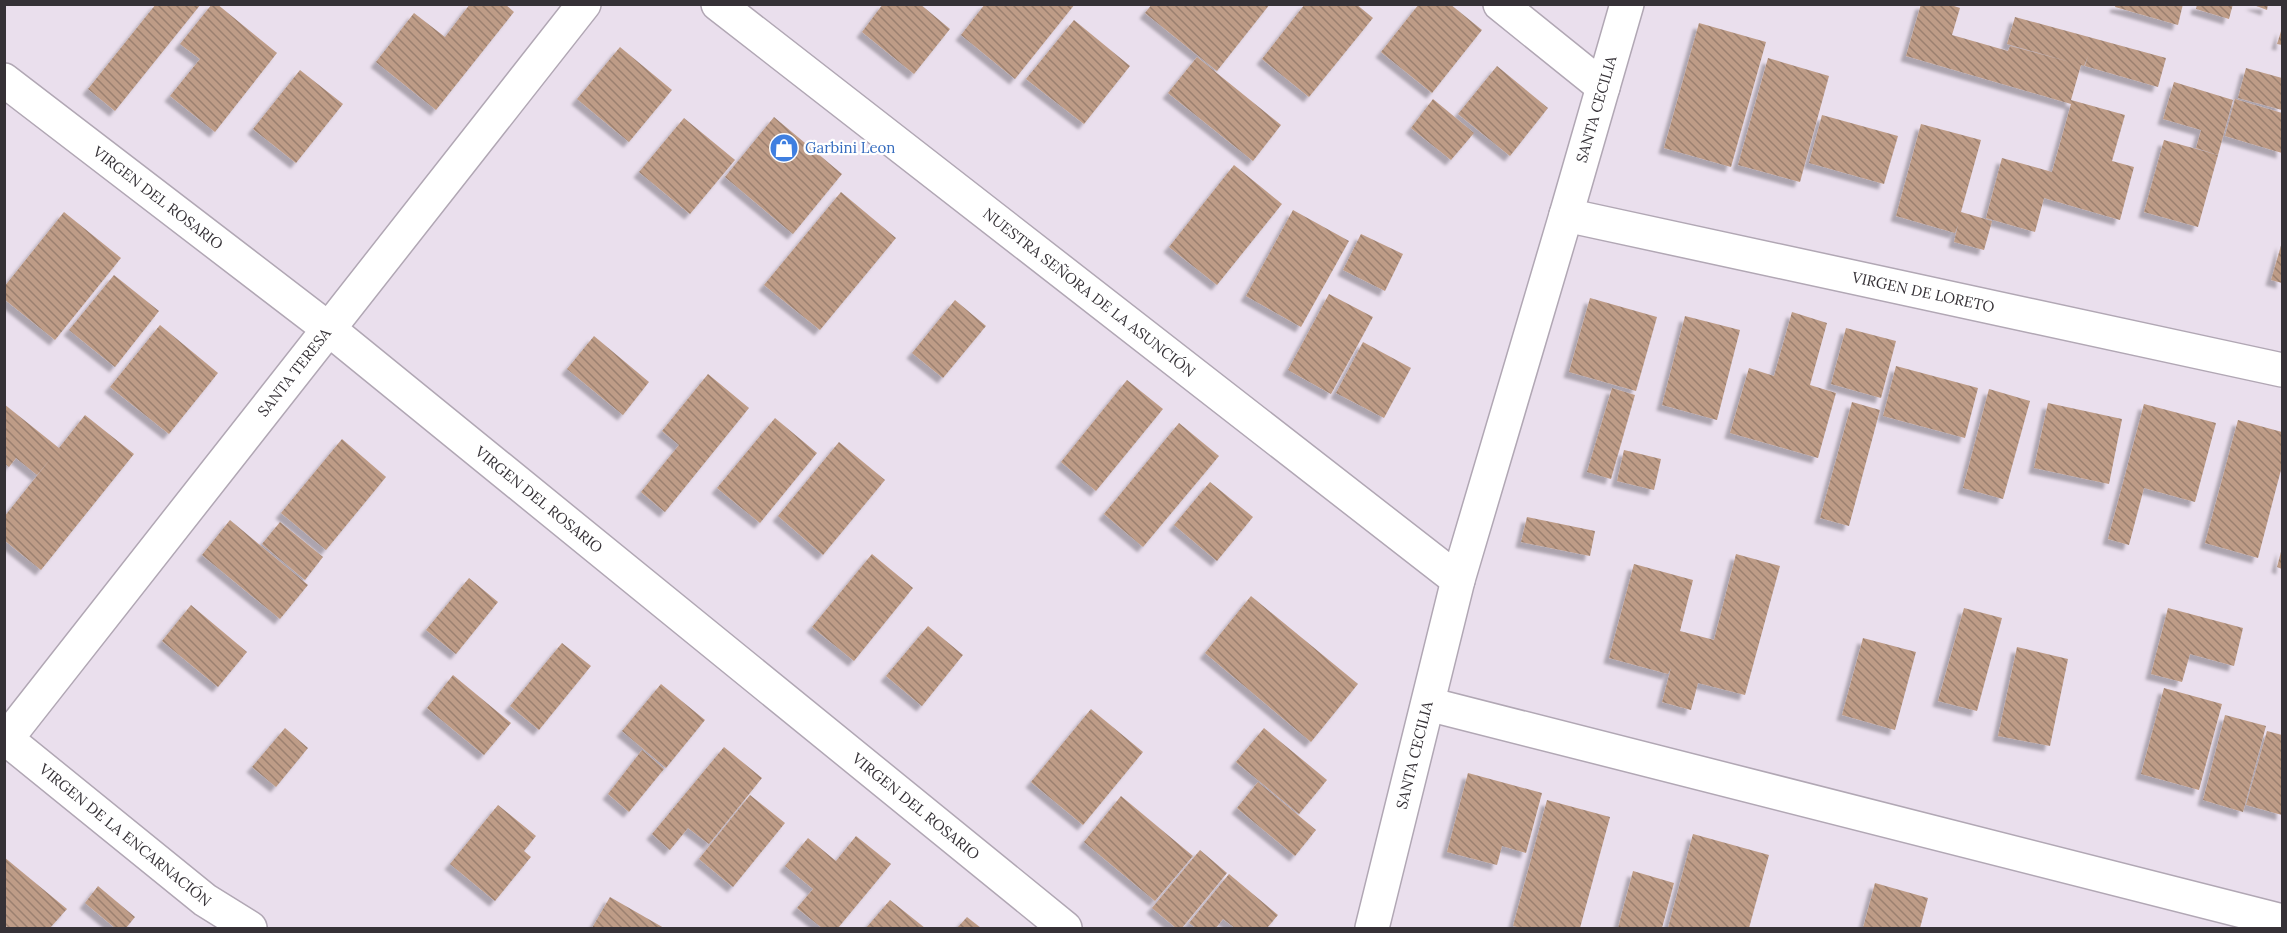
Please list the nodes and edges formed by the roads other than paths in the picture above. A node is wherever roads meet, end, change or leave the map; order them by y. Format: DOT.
graph roads {
  1 [pos="584,4"];
  2 [pos="718,4"];
  3 [pos="1500,4"];
  4 [pos="1627,4"];
  5 [pos="4,80"];
  6 [pos="1603,87"];
  7 [pos="1566,215"];
  8 [pos="330,330"];
  9 [pos="2283,370"];
  10 [pos="1458,580"];
  11 [pos="1428,704"];
  12 [pos="6,739"];
  13 [pos="2283,921"];
  14 [pos="250,928"];
  15 [pos="1065,928"];
  16 [pos="1372,928"];
  1 -- 8 [label="street, SANTA TERESA"];
  2 -- 10 [label="street, NUESTRA SEÑORA DE LA ASUNCIÓN"];
  3 -- 6 [label="street"];
  4 -- 6 [label="street, SANTA CECILIA"];
  5 -- 8 [label="street, VIRGEN DEL ROSARIO"];
  6 -- 7 [label="street, SANTA CECILIA"];
  7 -- 9 [label="street, VIRGEN DE LORETO"];
  7 -- 10 [label="street, SANTA CECILIA"];
  8 -- 12 [label="street, SANTA TERESA"];
  8 -- 15 [label="street, VIRGEN DEL ROSARIO"];
  10 -- 11 [label="street, SANTA CECILIA"];
  11 -- 13 [label="street"];
  11 -- 16 [label="street, SANTA CECILIA"];
  12 -- 14 [label="street, VIRGEN DE LA ENCARNACIÓN"];
}
